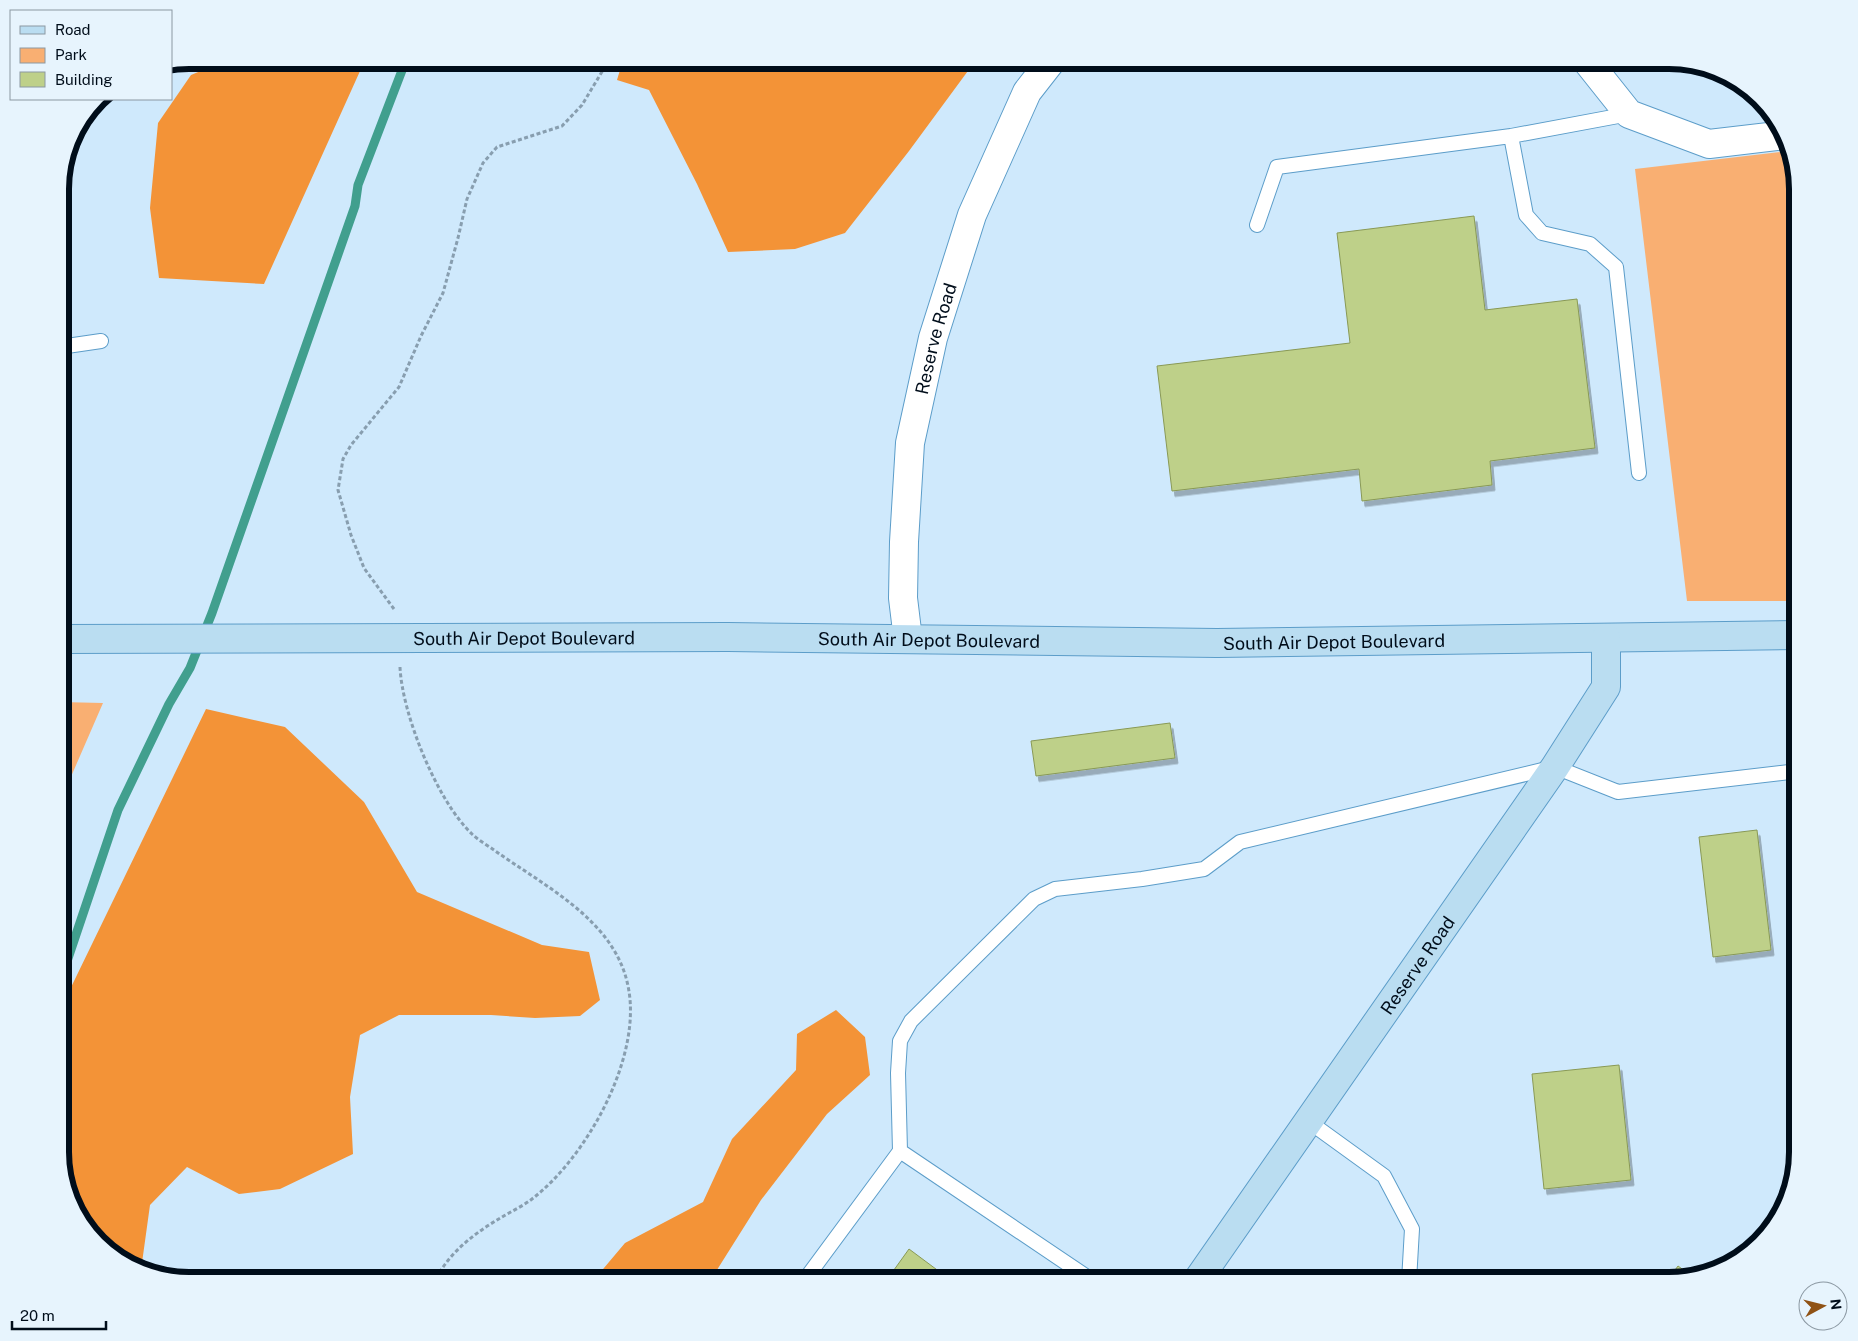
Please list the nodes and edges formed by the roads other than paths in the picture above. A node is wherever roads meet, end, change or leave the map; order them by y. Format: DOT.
graph roads {
  1 [pos="1045,69"];
  2 [pos="1593,69"];
  3 [pos="1629,114"];
  4 [pos="1511,136"];
  5 [pos="1777,136"];
  6 [pos="1257,225"];
  7 [pos="102,342"];
  8 [pos="69,346"];
  9 [pos="1639,473"];
  10 [pos="1789,635"];
  11 [pos="1606,638"];
  12 [pos="69,639"];
  13 [pos="908,639"];
  14 [pos="1555,767"];
  15 [pos="1789,772"];
  16 [pos="1308,1121"];
  17 [pos="900,1150"];
  18 [pos="811,1272"];
  19 [pos="1080,1272"];
  20 [pos="1203,1272"];
  21 [pos="1410,1272"];
  1 -- 13 [label="street, Reserve Road"];
  2 -- 3 [label="street"];
  3 -- 4 [label="lane"];
  3 -- 5 [label="street"];
  4 -- 6 [label="lane"];
  4 -- 9 [label="lane"];
  7 -- 8 [label="lane"];
  10 -- 11 [label="street, South Air Depot Boulevard"];
  11 -- 13 [label="street, South Air Depot Boulevard"];
  11 -- 14 [label="street, Reserve Road"];
  12 -- 13 [label="street, South Air Depot Boulevard"];
  14 -- 15 [label="lane"];
  14 -- 16 [label="street, Reserve Road"];
  14 -- 17 [label="lane"];
  16 -- 20 [label="street, Reserve Road"];
  16 -- 21 [label="lane"];
  17 -- 18 [label="lane"];
  17 -- 19 [label="lane"];
}
